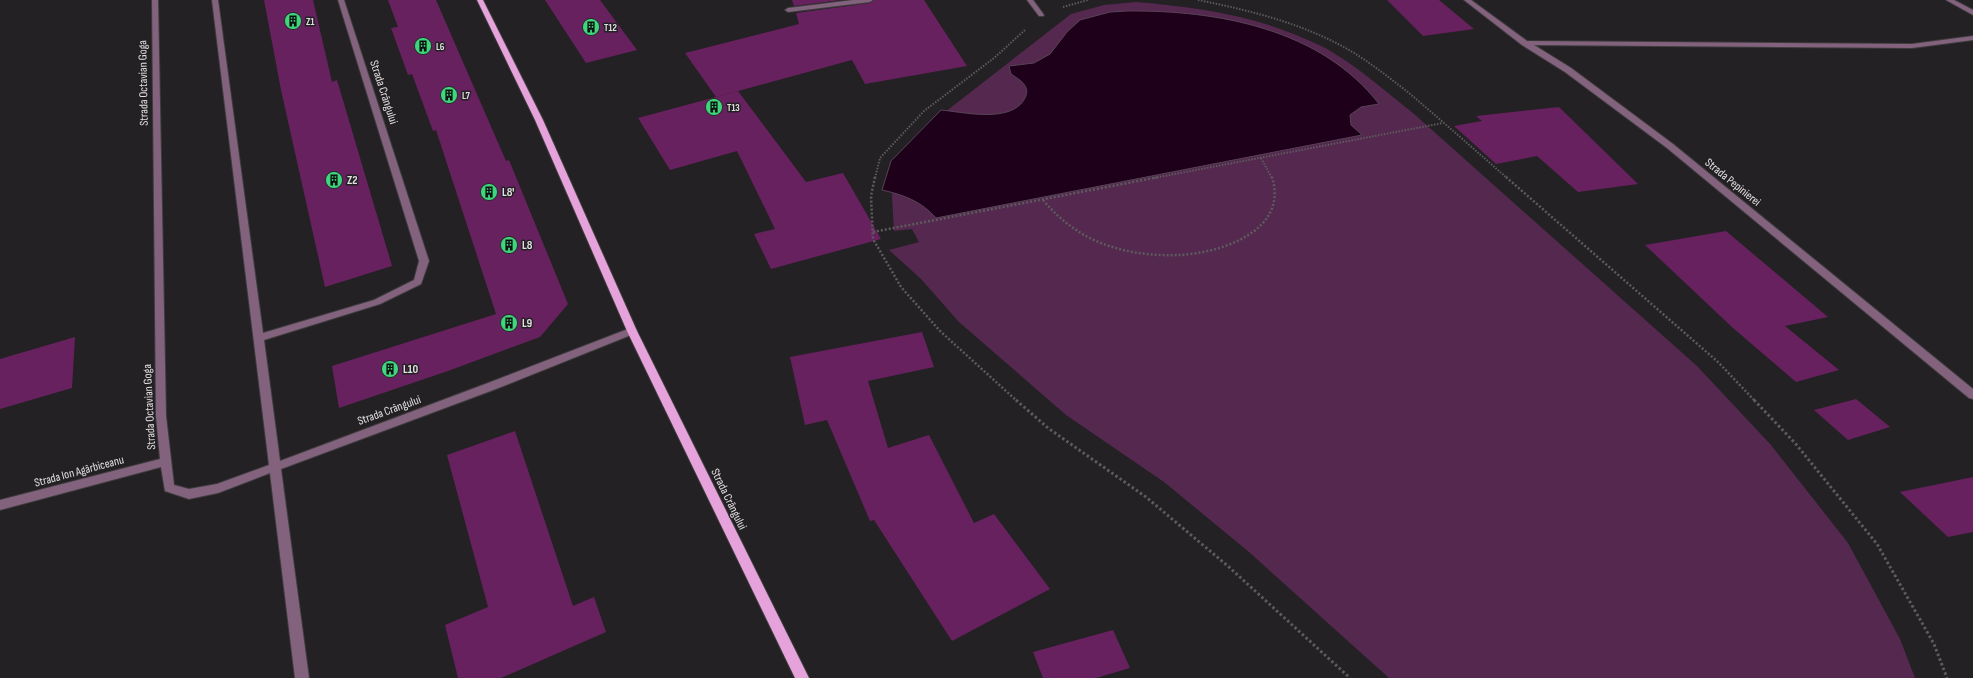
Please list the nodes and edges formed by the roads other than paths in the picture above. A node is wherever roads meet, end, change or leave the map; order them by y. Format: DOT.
graph roads {
  1 [pos="155,0"];
  2 [pos="215,0"];
  3 [pos="341,0"];
  4 [pos="480,0"];
  5 [pos="870,0"];
  6 [pos="1030,0"];
  7 [pos="1467,0"];
  8 [pos="1949,0"];
  9 [pos="788,10"];
  10 [pos="1973,13"];
  11 [pos="1041,15"];
  12 [pos="1973,38"];
  13 [pos="1525,43"];
  14 [pos="632,331"];
  15 [pos="259,338"];
  16 [pos="1973,395"];
  17 [pos="166,462"];
  18 [pos="275,466"];
  19 [pos="0,505"];
  20 [pos="302,678"];
  21 [pos="802,678"];
  1 -- 17 [label="street, Strada Octavian Goga"];
  2 -- 15 [label="street"];
  3 -- 15 [label="street, Strada Crângului"];
  4 -- 14 [label="main road, Strada Crângului"];
  5 -- 9 [label="street"];
  6 -- 11 [label="street"];
  7 -- 13 [label="street, Strada Pepinierei"];
  8 -- 10 [label="street"];
  12 -- 13 [label="street"];
  13 -- 16 [label="street, Strada Pepinierei"];
  14 -- 18 [label="street, Strada Crângului"];
  14 -- 21 [label="main road, Strada Crângului"];
  15 -- 18 [label="street"];
  17 -- 18 [label="street, Strada Octavian Goga"];
  17 -- 19 [label="street, Strada Ion Agârbiceanu"];
  18 -- 20 [label="street"];
}
